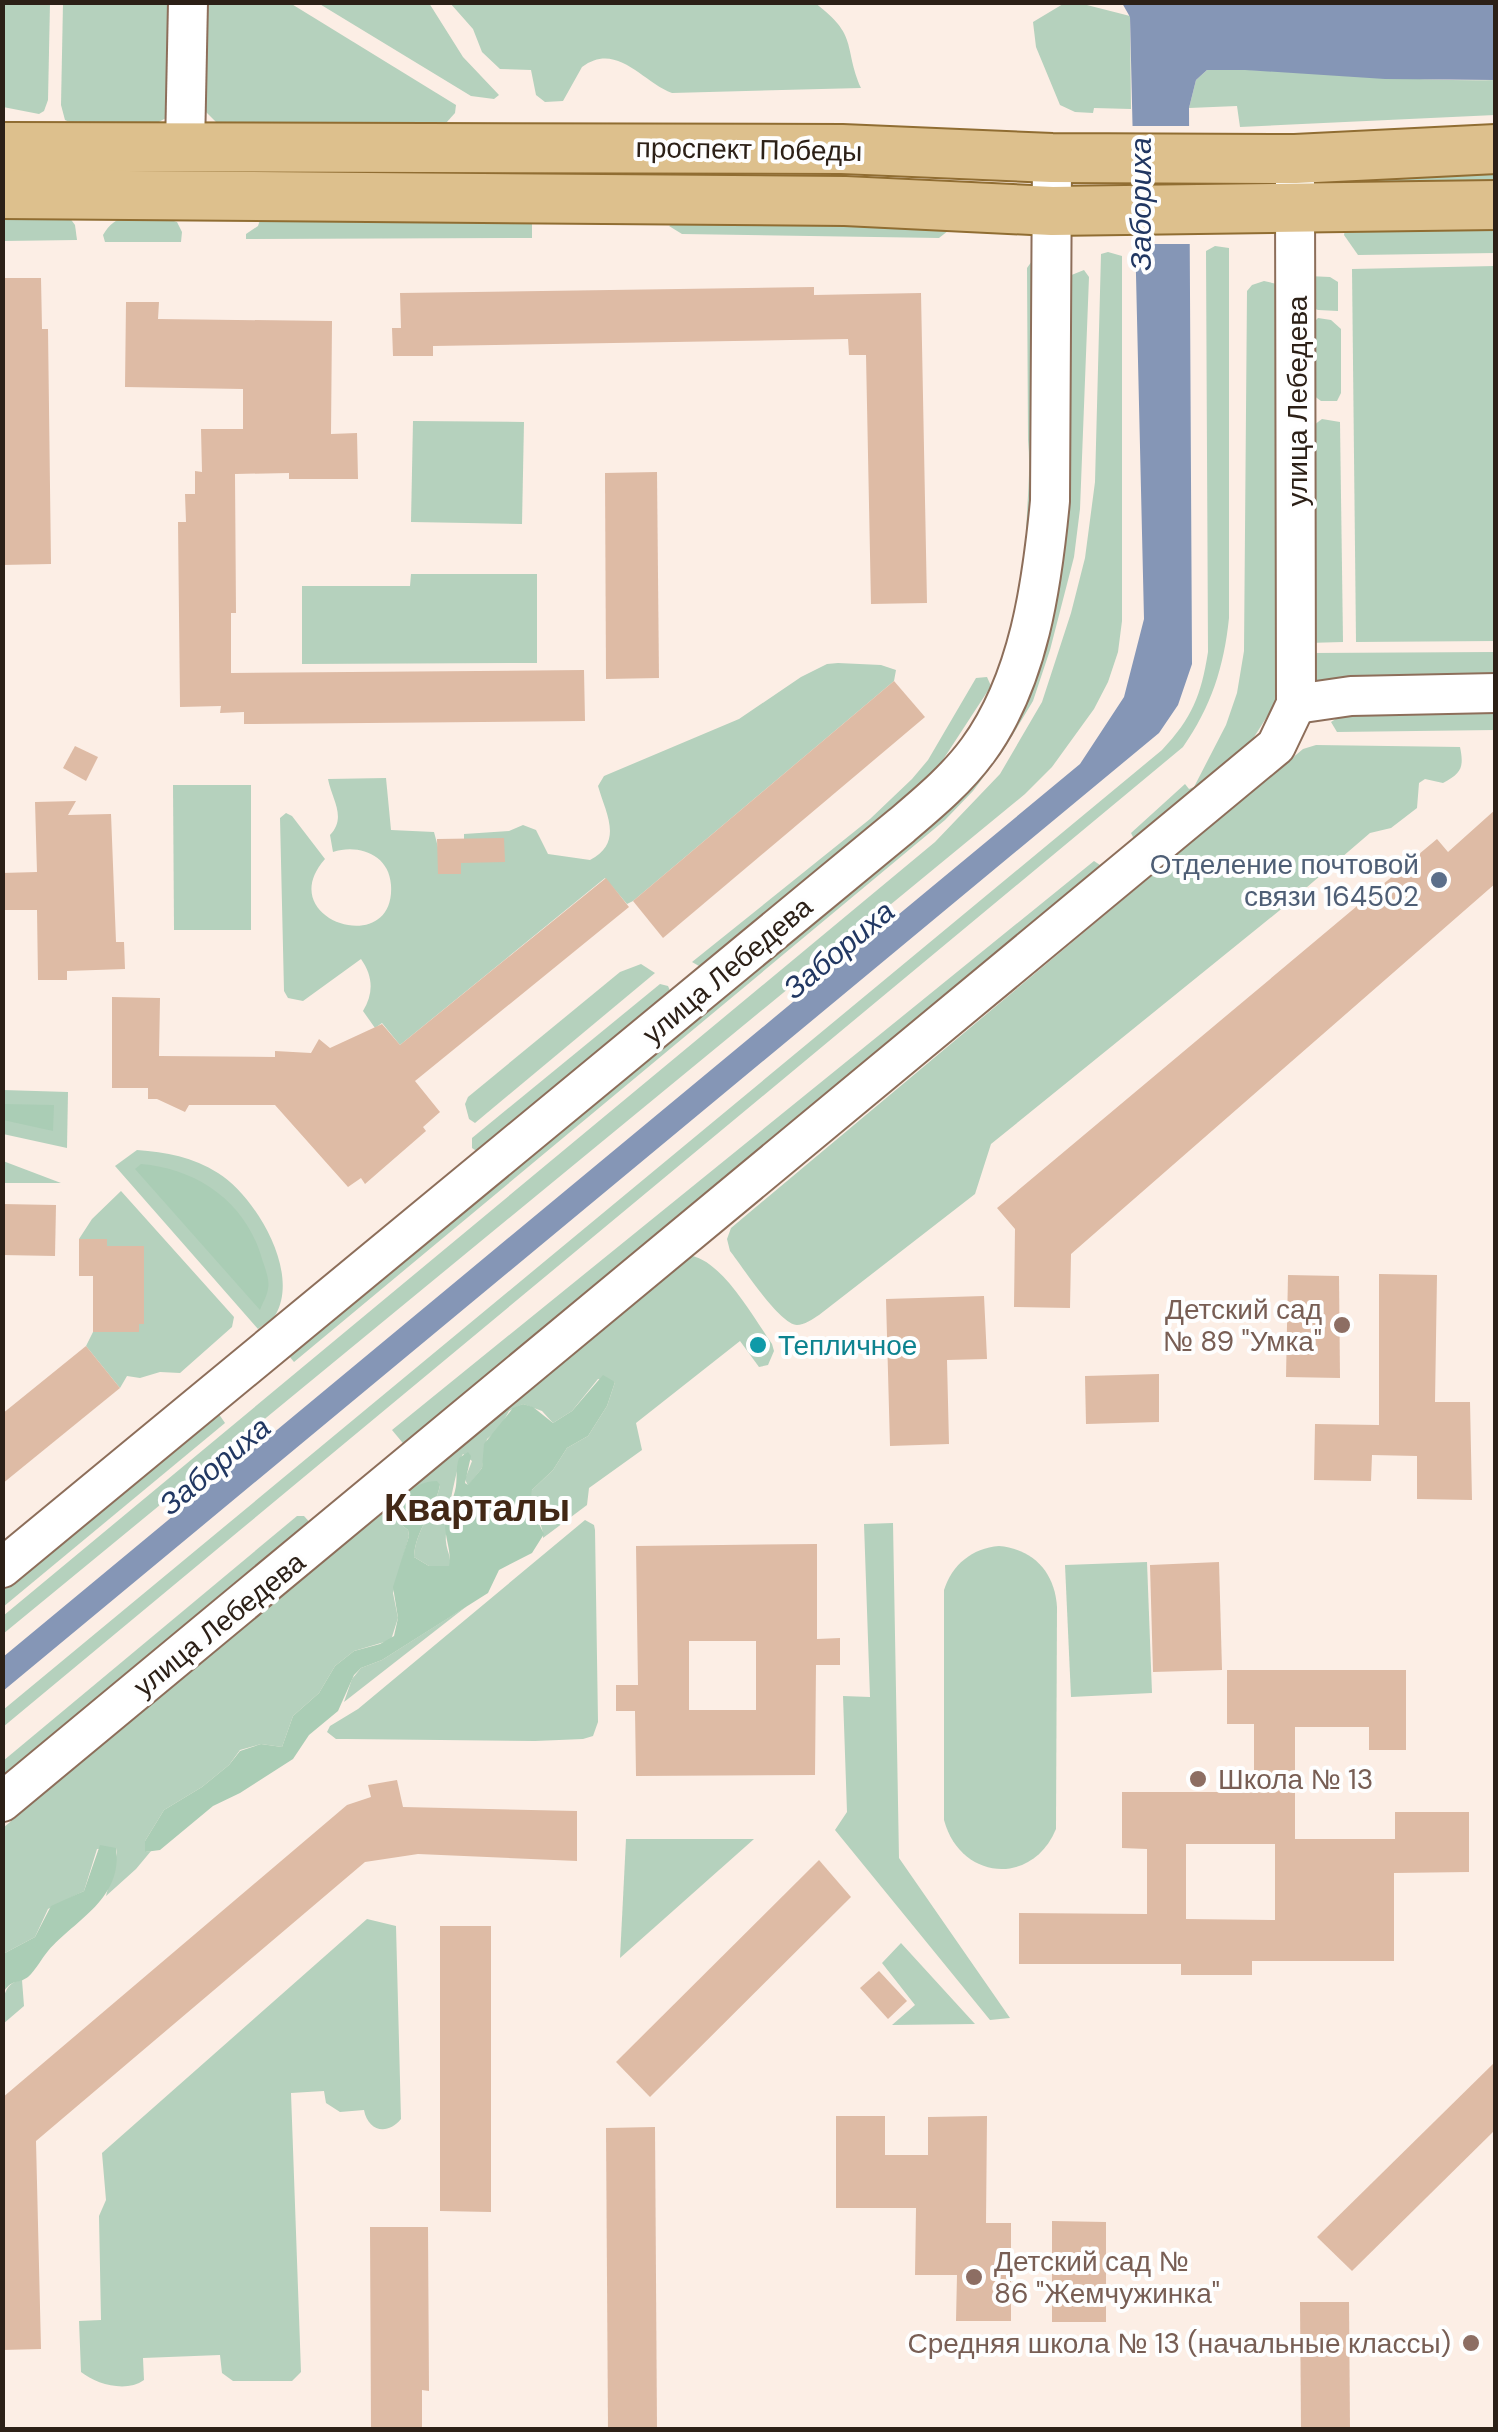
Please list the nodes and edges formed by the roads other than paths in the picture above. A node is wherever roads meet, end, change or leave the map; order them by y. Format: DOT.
graph roads {
  1 [pos="188,2"];
  2 [pos="185,146"];
  3 [pos="2,147"];
  4 [pos="1496,149"];
  5 [pos="880,151"];
  6 [pos="1072,158"];
  7 [pos="1294,159"];
  8 [pos="2,194"];
  9 [pos="877,202"];
  10 [pos="1496,205"];
  11 [pos="1296,208"];
  12 [pos="1073,211"];
  13 [pos="1496,693"];
  14 [pos="1296,704"];
  15 [pos="2,1568"];
  16 [pos="2,1802"];
  1 -- 2 [label="street"];
  2 -- 3 [label="main road, проспект Победы"];
  2 -- 5 [label="main road, проспект Победы"];
  4 -- 7 [label="main road, проспект Победы"];
  5 -- 6 [label="main road, проспект Победы"];
  5 -- 9 [label="main road"];
  6 -- 7 [label="main road, проспект Победы"];
  6 -- 12 [label="street, улица Лебедева"];
  7 -- 11 [label="street, улица Лебедева"];
  8 -- 9 [label="main road, проспект Победы"];
  9 -- 12 [label="main road, проспект Победы"];
  10 -- 11 [label="main road, проспект Победы"];
  11 -- 12 [label="main road, проспект Победы"];
  11 -- 14 [label="street, улица Лебедева"];
  12 -- 15 [label="street, улица Лебедева"];
  13 -- 14 [label="street"];
  14 -- 16 [label="street, улица Лебедева"];
}
